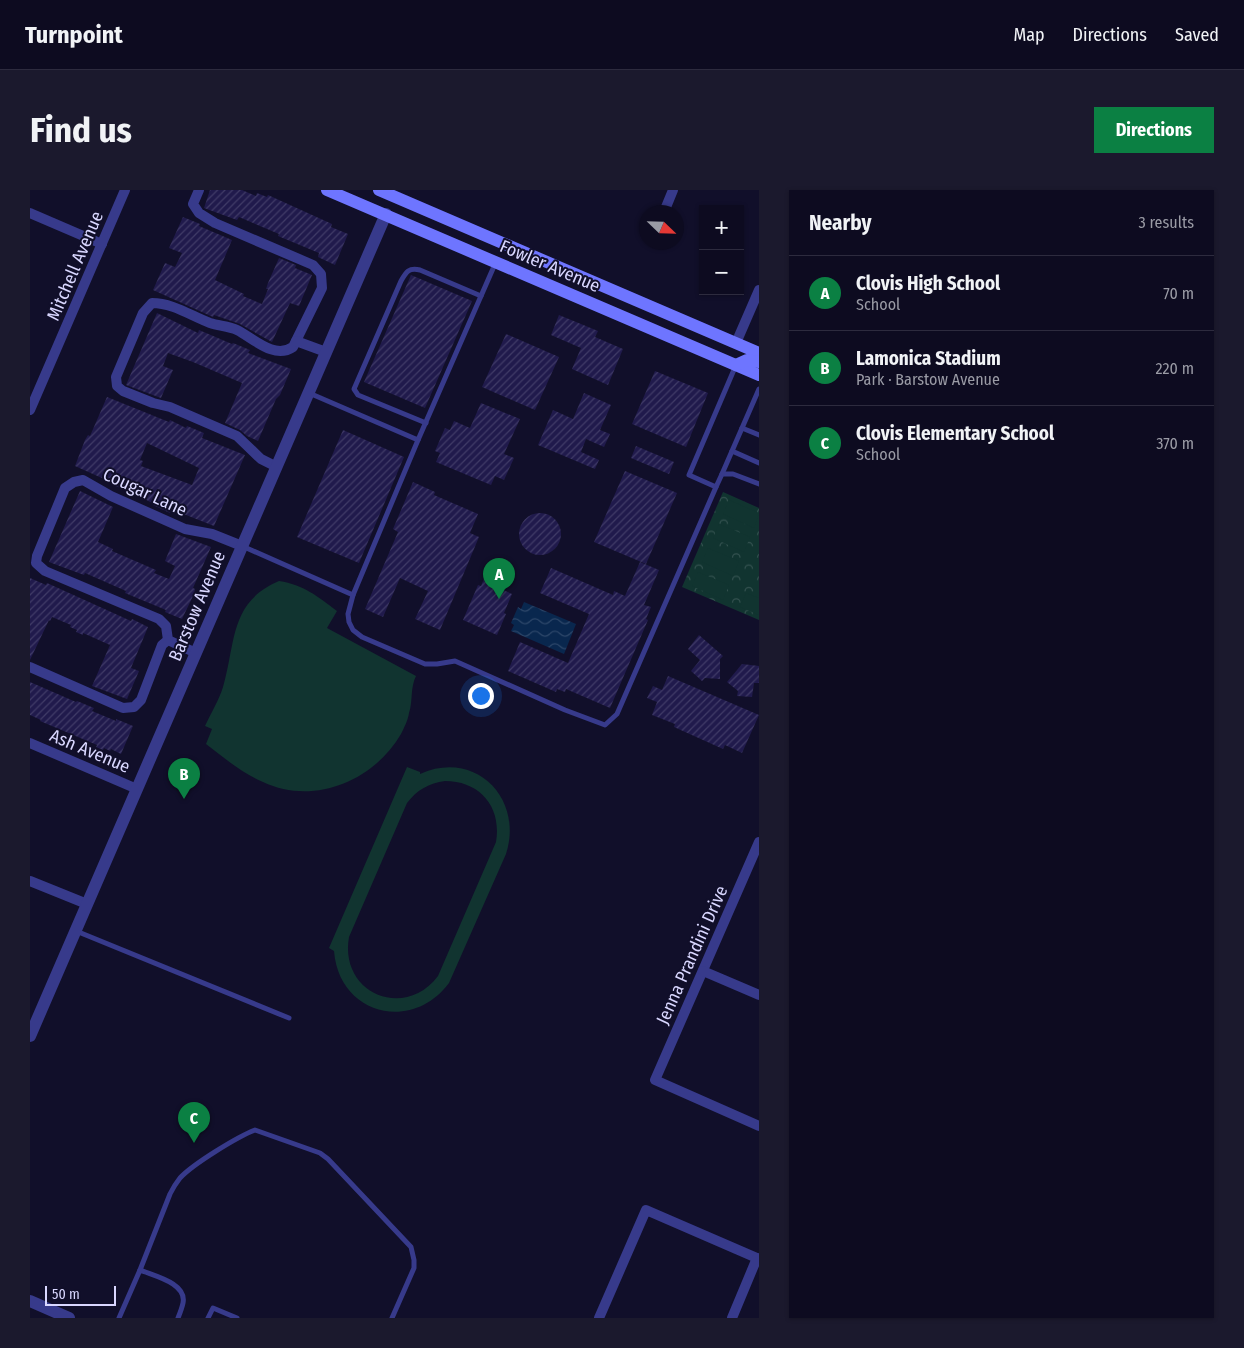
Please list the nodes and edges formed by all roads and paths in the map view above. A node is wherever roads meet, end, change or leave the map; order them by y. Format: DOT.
graph roads {
  1 [pos="125,190"];
  2 [pos="199,190"];
  3 [pos="327,190"];
  4 [pos="379,190"];
  5 [pos="673,190"];
  6 [pos="395,193"];
  7 [pos="667,205"];
  8 [pos="30,213"];
  9 [pos="386,214"];
  10 [pos="102,244"];
  11 [pos="496,262"];
  12 [pos="759,290"];
  13 [pos="481,296"];
  14 [pos="602,307"];
  15 [pos="296,341"];
  16 [pos="736,343"];
  17 [pos="326,352"];
  18 [pos="759,353"];
  19 [pos="759,362"];
  20 [pos="736,364"];
  21 [pos="759,375"];
  22 [pos="759,389"];
  23 [pos="308,393"];
  24 [pos="752,405"];
  25 [pos="759,408"];
  26 [pos="30,410"];
  27 [pos="426,422"];
  28 [pos="742,428"];
  29 [pos="759,435"];
  30 [pos="418,440"];
  31 [pos="732,452"];
  32 [pos="759,463"];
  33 [pos="277,467"];
  34 [pos="722,474"];
  35 [pos="759,484"];
  36 [pos="716,487"];
  37 [pos="242,546"];
  38 [pos="353,595"];
  39 [pos="168,640"];
  40 [pos="196,654"];
  41 [pos="30,667"];
  42 [pos="30,743"];
  43 [pos="137,789"];
  44 [pos="759,842"];
  45 [pos="755,861"];
  46 [pos="30,881"];
  47 [pos="87,904"];
  48 [pos="75,931"];
  49 [pos="703,971"];
  50 [pos="759,995"];
  51 [pos="289,1018"];
  52 [pos="32,1028"];
  53 [pos="759,1126"];
  54 [pos="758,1259"];
  55 [pos="140,1270"];
  56 [pos="30,1301"];
  57 [pos="69,1318"];
  58 [pos="119,1318"];
  59 [pos="178,1318"];
  60 [pos="208,1318"];
  61 [pos="237,1318"];
  62 [pos="392,1318"];
  63 [pos="599,1318"];
  64 [pos="732,1318"];
  1 -- 10 [label="street, Mitchell Avenue"];
  2 -- 15 [label="street"];
  3 -- 9 [label="main road, Fowler Avenue"];
  4 -- 6 [label="main road, Fowler Avenue"];
  5 -- 7 [label="street"];
  6 -- 9 [label="main road, Barstow Avenue"];
  6 -- 16 [label="main road, Fowler Avenue"];
  8 -- 10 [label="street"];
  9 -- 11 [label="main road, Fowler Avenue"];
  9 -- 17 [label="street, Barstow Avenue"];
  10 -- 26 [label="street, Mitchell Avenue"];
  11 -- 13 [label="lane"];
  11 -- 14 [label="main road, Fowler Avenue"];
  12 -- 16 [label="street"];
  13 -- 27 [label="lane"];
  13 -- 27 [label="lane"];
  14 -- 16 [label="main road"];
  14 -- 20 [label="main road, Fowler Avenue"];
  15 -- 17 [label="street"];
  15 -- 33 [label="street"];
  16 -- 18 [label="main road, Fowler Avenue"];
  17 -- 23 [label="street, Barstow Avenue"];
  19 -- 20 [label="main road"];
  20 -- 21 [label="main road, Fowler Avenue"];
  20 -- 36 [label="lane"];
  22 -- 24 [label="lane"];
  23 -- 30 [label="lane"];
  23 -- 33 [label="street, Barstow Avenue"];
  24 -- 25 [label="lane"];
  24 -- 28 [label="lane"];
  27 -- 30 [label="lane"];
  28 -- 29 [label="lane"];
  28 -- 31 [label="lane"];
  30 -- 38 [label="lane"];
  31 -- 32 [label="lane"];
  31 -- 34 [label="lane"];
  33 -- 37 [label="street, Barstow Avenue"];
  34 -- 35 [label="lane"];
  34 -- 36 [label="lane"];
  36 -- 38 [label="lane"];
  37 -- 38 [label="lane"];
  37 -- 39 [label="street, Cougar Lane"];
  37 -- 40 [label="street, Barstow Avenue"];
  39 -- 40 [label="street"];
  39 -- 41 [label="street"];
  40 -- 43 [label="street, Barstow Avenue"];
  42 -- 43 [label="street, Ash Avenue"];
  43 -- 47 [label="street, Barstow Avenue"];
  44 -- 45 [label="street, Jenna Prandini Drive"];
  45 -- 49 [label="street, Jenna Prandini Drive"];
  46 -- 47 [label="street"];
  47 -- 48 [label="street, Barstow Avenue"];
  48 -- 51 [label="lane"];
  48 -- 52 [label="street, Barstow Avenue"];
  49 -- 50 [label="street"];
  49 -- 53 [label="street, Jenna Prandini Drive"];
  54 -- 63 [label="street"];
  54 -- 64 [label="street"];
  55 -- 58 [label="lane"];
  55 -- 59 [label="lane"];
  55 -- 62 [label="lane"];
  56 -- 57 [label="street"];
  60 -- 61 [label="lane"];
}
